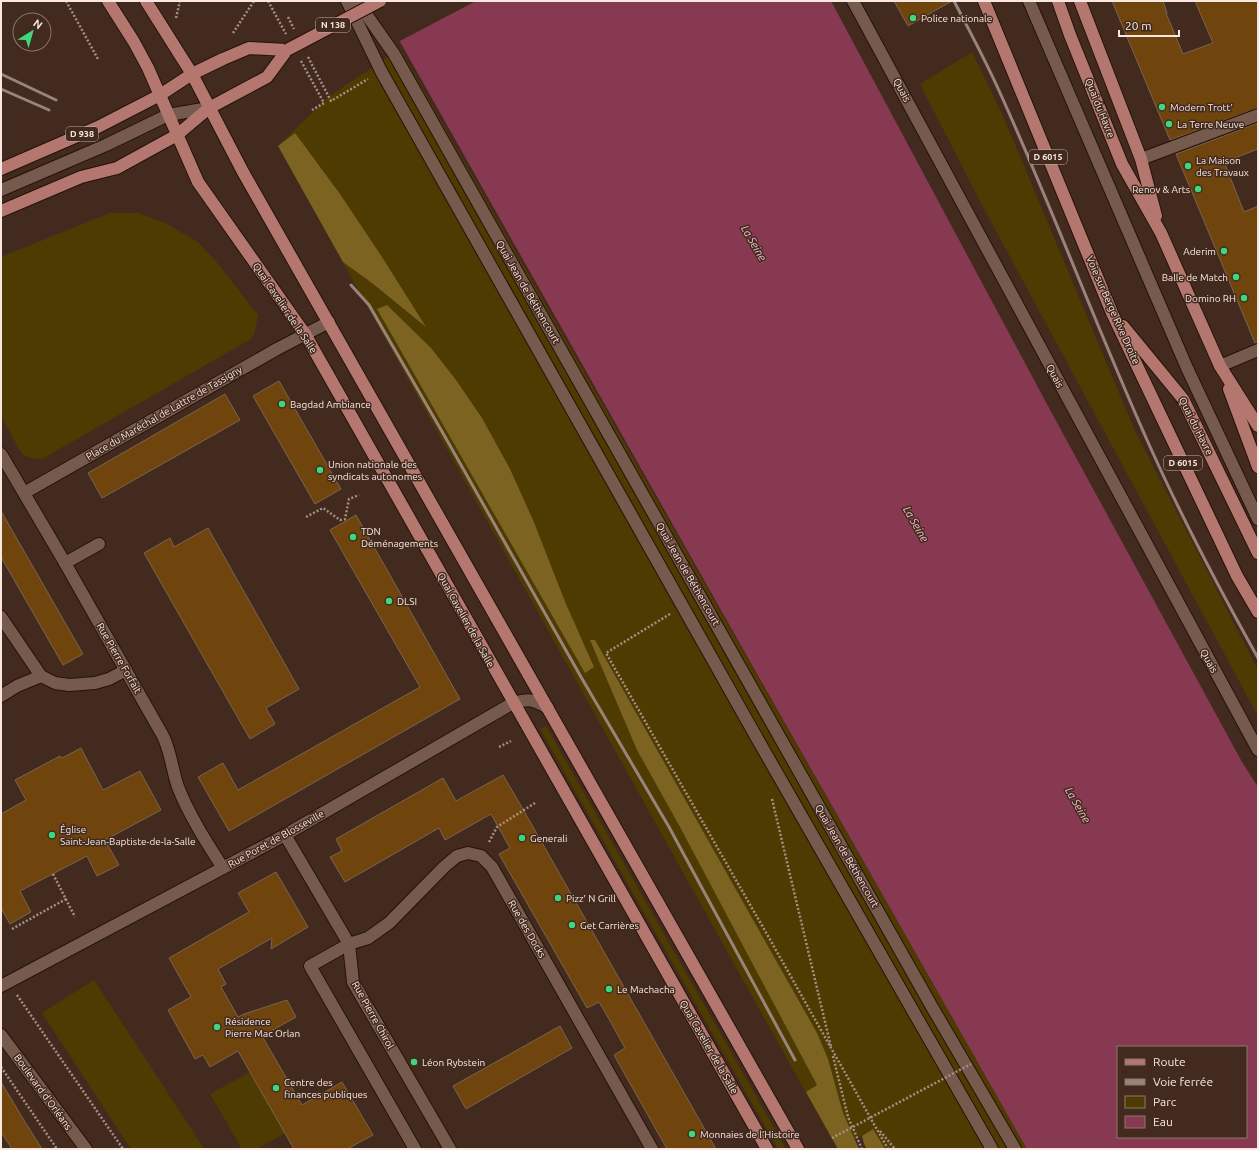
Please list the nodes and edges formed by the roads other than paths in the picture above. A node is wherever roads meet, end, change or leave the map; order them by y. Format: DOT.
graph roads {
  1 [pos="108,1"];
  2 [pos="146,1"];
  3 [pos="348,1"];
  4 [pos="357,1"];
  5 [pos="380,1"];
  6 [pos="853,1"];
  7 [pos="984,1"];
  8 [pos="1029,1"];
  9 [pos="1058,1"];
  10 [pos="1080,1"];
  11 [pos="292,52"];
  12 [pos="192,74"];
  13 [pos="160,94"];
  14 [pos="209,108"];
  15 [pos="168,115"];
  16 [pos="1258,115"];
  17 [pos="176,135"];
  18 [pos="1141,159"];
  19 [pos="1,170"];
  20 [pos="1,190"];
  21 [pos="1,211"];
  22 [pos="1161,233"];
  23 [pos="1112,313"];
  24 [pos="329,322"];
  25 [pos="304,334"];
  26 [pos="1258,350"];
  27 [pos="1220,366"];
  28 [pos="1258,426"];
  29 [pos="1,454"];
  30 [pos="1258,467"];
  31 [pos="24,494"];
  32 [pos="1258,519"];
  33 [pos="99,544"];
  34 [pos="1258,553"];
  35 [pos="65,563"];
  36 [pos="1258,612"];
  37 [pos="1,617"];
  38 [pos="126,670"];
  39 [pos="41,676"];
  40 [pos="1,696"];
  41 [pos="513,703"];
  42 [pos="548,708"];
  43 [pos="1258,750"];
  44 [pos="284,835"];
  45 [pos="223,868"];
  46 [pos="349,944"];
  47 [pos="5,984"];
  48 [pos="1,1035"];
  49 [pos="86,1149"];
  50 [pos="414,1149"];
  51 [pos="450,1149"];
  52 [pos="652,1149"];
  53 [pos="767,1149"];
  54 [pos="798,1149"];
  55 [pos="992,1149"];
  56 [pos="1014,1149"];
  1 -- 13 [label="main road, Quai Cavelier de la Salle"];
  2 -- 12 [label="main road"];
  3 -- 55 [label="street, Quai Jean de Béthencourt"];
  4 -- 56 [label="street, Quai Jean de Béthencourt"];
  5 -- 11 [label="main road, N 138, bridge"];
  6 -- 43 [label="street, Quais"];
  7 -- 23 [label="main road, Voie sur Berge Rive Droite / D 6015"];
  8 -- 32 [label="street"];
  9 -- 22 [label="main road, Quai du Havre"];
  10 -- 18 [label="main road, Quai du Havre"];
  11 -- 12 [label="main road"];
  11 -- 14 [label="main road, N 138"];
  12 -- 13 [label="main road"];
  12 -- 14 [label="main road"];
  13 -- 15 [label="main road, Quai Cavelier de la Salle"];
  13 -- 19 [label="main road, D 938"];
  14 -- 15 [label="street"];
  14 -- 17 [label="main road, N 138"];
  14 -- 24 [label="main road"];
  15 -- 17 [label="main road, Quai Cavelier de la Salle"];
  15 -- 20 [label="street"];
  16 -- 18 [label="street"];
  17 -- 21 [label="main road"];
  17 -- 25 [label="main road, Quai Cavelier de la Salle"];
  18 -- 22 [label="main road, Quai du Havre"];
  22 -- 27 [label="main road, Quai du Havre"];
  23 -- 34 [label="main road, Quai du Havre / D 6015"];
  23 -- 36 [label="main road, Voie sur Berge Rive Droite / D 6015"];
  24 -- 25 [label="street, Place du Maréchal de Lattre de Tassigny"];
  24 -- 42 [label="main road"];
  25 -- 31 [label="street, Place du Maréchal de Lattre de Tassigny"];
  25 -- 41 [label="main road, Quai Cavelier de la Salle"];
  26 -- 27 [label="street"];
  27 -- 28 [label="main road, Quai du Havre"];
  27 -- 30 [label="main road"];
  29 -- 31 [label="street, Rue Pierre Forfait"];
  31 -- 35 [label="street, Rue Pierre Forfait"];
  33 -- 35 [label="street"];
  35 -- 38 [label="street, Rue Pierre Forfait"];
  37 -- 39 [label="street"];
  38 -- 39 [label="street"];
  38 -- 45 [label="street, Rue Pierre Forfait"];
  39 -- 40 [label="street"];
  41 -- 42 [label="street, Rue Poret de Blosseville"];
  41 -- 44 [label="street, Rue Poret de Blosseville"];
  41 -- 53 [label="main road, Quai Cavelier de la Salle"];
  42 -- 54 [label="main road"];
  44 -- 45 [label="street, Rue Poret de Blosseville"];
  44 -- 46 [label="street, Rue Pierre Chirol"];
  45 -- 47 [label="street, Rue Poret de Blosseville"];
  46 -- 50 [label="street, Rue des Docks"];
  46 -- 51 [label="street, Rue Pierre Chirol"];
  46 -- 52 [label="street, Rue des Docks"];
  48 -- 49 [label="street, Boulevard d'Orléans"];
}
